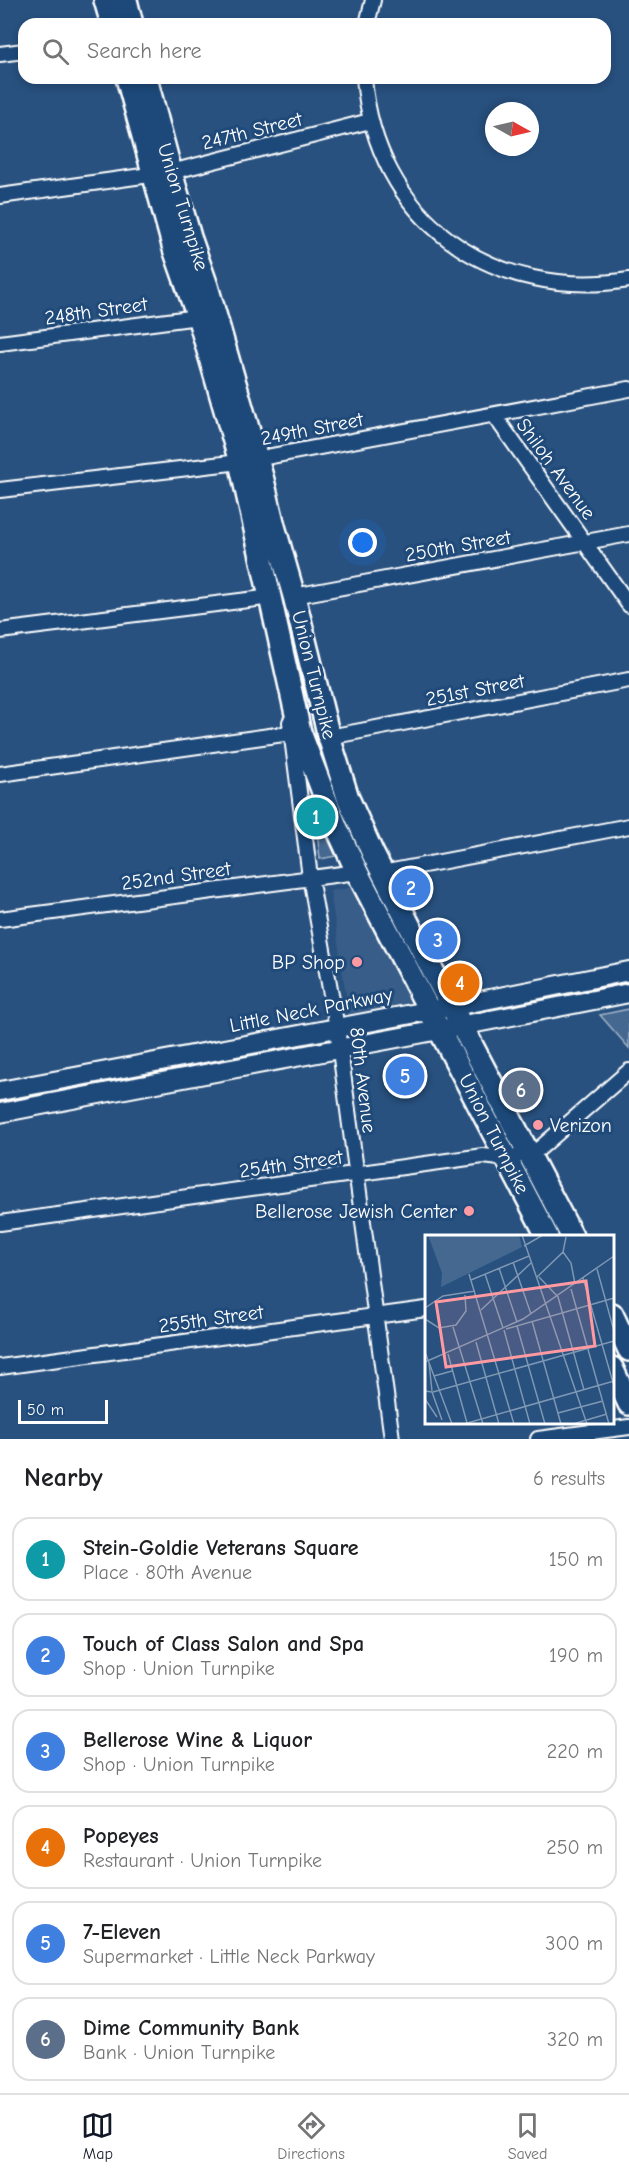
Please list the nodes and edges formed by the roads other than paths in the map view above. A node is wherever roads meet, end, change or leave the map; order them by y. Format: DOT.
graph roads {
  1 [pos="105,0"];
  2 [pos="126,0"];
  3 [pos="373,0"];
  4 [pos="110,18"];
  5 [pos="130,18"];
  6 [pos="368,18"];
  7 [pos="18,52"];
  8 [pos="0,54"];
  9 [pos="129,84"];
  10 [pos="147,84"];
  11 [pos="365,84"];
  12 [pos="370,121"];
  13 [pos="162,173"];
  14 [pos="0,196"];
  15 [pos="629,280"];
  16 [pos="198,317"];
  17 [pos="0,343"];
  18 [pos="629,389"];
  19 [pos="494,415"];
  20 [pos="249,460"];
  21 [pos="0,490"];
  22 [pos="629,534"];
  23 [pos="585,543"];
  24 [pos="294,596"];
  25 [pos="272,597"];
  26 [pos="629,605"];
  27 [pos="0,632"];
  28 [pos="629,680"];
  29 [pos="296,732"];
  30 [pos="329,737"];
  31 [pos="0,774"];
  32 [pos="629,826"];
  33 [pos="357,872"];
  34 [pos="382,873"];
  35 [pos="310,877"];
  36 [pos="0,919"];
  37 [pos="629,971"];
  38 [pos="629,993"];
  39 [pos="452,1006"];
  40 [pos="430,1010"];
  41 [pos="336,1028"];
  42 [pos="451,1028"];
  43 [pos="339,1047"];
  44 [pos="629,1071"];
  45 [pos="0,1091"];
  46 [pos="0,1113"];
  47 [pos="528,1153"];
  48 [pos="508,1159"];
  49 [pos="355,1174"];
  50 [pos="0,1223"];
  51 [pos="546,1235"];
  52 [pos="571,1235"];
  53 [pos="425,1308"];
  54 [pos="375,1316"];
  55 [pos="618,1326"];
  56 [pos="629,1350"];
  57 [pos="0,1367"];
  58 [pos="614,1372"];
  59 [pos="629,1404"];
  60 [pos="629,1427"];
  61 [pos="392,1439"];
  62 [pos="538,1439"];
  1 -- 4 [label="main road"];
  2 -- 5 [label="main road"];
  3 -- 6 [label="street"];
  7 -- 8 [label="street"];
  9 -- 13 [label="main road, Union Turnpike"];
  10 -- 13 [label="main road, Union Turnpike"];
  11 -- 12 [label="street"];
  12 -- 13 [label="street, 247th Street"];
  12 -- 15 [label="street"];
  13 -- 14 [label="street, 247th Street"];
  13 -- 16 [label="main road, Union Turnpike"];
  13 -- 20 [label="main road, Union Turnpike"];
  16 -- 17 [label="street, 248th Street"];
  16 -- 20 [label="main road, Union Turnpike"];
  18 -- 19 [label="street, 249th Street"];
  19 -- 20 [label="street, 249th Street"];
  19 -- 23 [label="street, Shiloh Avenue"];
  20 -- 21 [label="street, 249th Street"];
  20 -- 24 [label="main road, Union Turnpike"];
  20 -- 25 [label="main road, Union Turnpike"];
  22 -- 23 [label="street, 250th Street"];
  23 -- 24 [label="street, 250th Street"];
  23 -- 26 [label="street, Shiloh Avenue"];
  24 -- 30 [label="main road, Union Turnpike"];
  25 -- 27 [label="street"];
  25 -- 29 [label="main road, Union Turnpike"];
  28 -- 30 [label="street, 251st Street"];
  29 -- 31 [label="street"];
  29 -- 33 [label="main road, Union Turnpike"];
  29 -- 35 [label="street, 80th Avenue"];
  30 -- 34 [label="main road, Union Turnpike"];
  32 -- 34 [label="street"];
  33 -- 35 [label="street, 252nd Street"];
  33 -- 40 [label="main road, Union Turnpike"];
  34 -- 39 [label="main road, Union Turnpike"];
  35 -- 36 [label="street, 252nd Street"];
  35 -- 41 [label="street, 80th Avenue"];
  37 -- 39 [label="main road, Little Neck Parkway"];
  38 -- 42 [label="main road"];
  39 -- 40 [label="main road, Little Neck Parkway"];
  39 -- 42 [label="main road, Union Turnpike"];
  40 -- 41 [label="main road, Little Neck Parkway"];
  40 -- 42 [label="main road, Union Turnpike"];
  41 -- 43 [label="street, 80th Avenue"];
  41 -- 45 [label="main road, Little Neck Parkway"];
  42 -- 43 [label="main road"];
  42 -- 47 [label="main road, Union Turnpike"];
  42 -- 48 [label="main road, Union Turnpike"];
  43 -- 46 [label="main road"];
  43 -- 49 [label="street, 80th Avenue"];
  44 -- 47 [label="street, 254th Street"];
  47 -- 48 [label="street, 254th Street"];
  47 -- 52 [label="main road, Union Turnpike"];
  48 -- 49 [label="street, 254th Street"];
  48 -- 51 [label="main road, Union Turnpike"];
  49 -- 50 [label="street, 254th Street"];
  49 -- 54 [label="street, 80th Avenue"];
  53 -- 54 [label="street, 255th Street"];
  54 -- 57 [label="street, 255th Street"];
  54 -- 61 [label="street, 80th Avenue"];
  55 -- 56 [label="main road"];
  58 -- 59 [label="main road"];
  60 -- 62 [label="street"];
}
